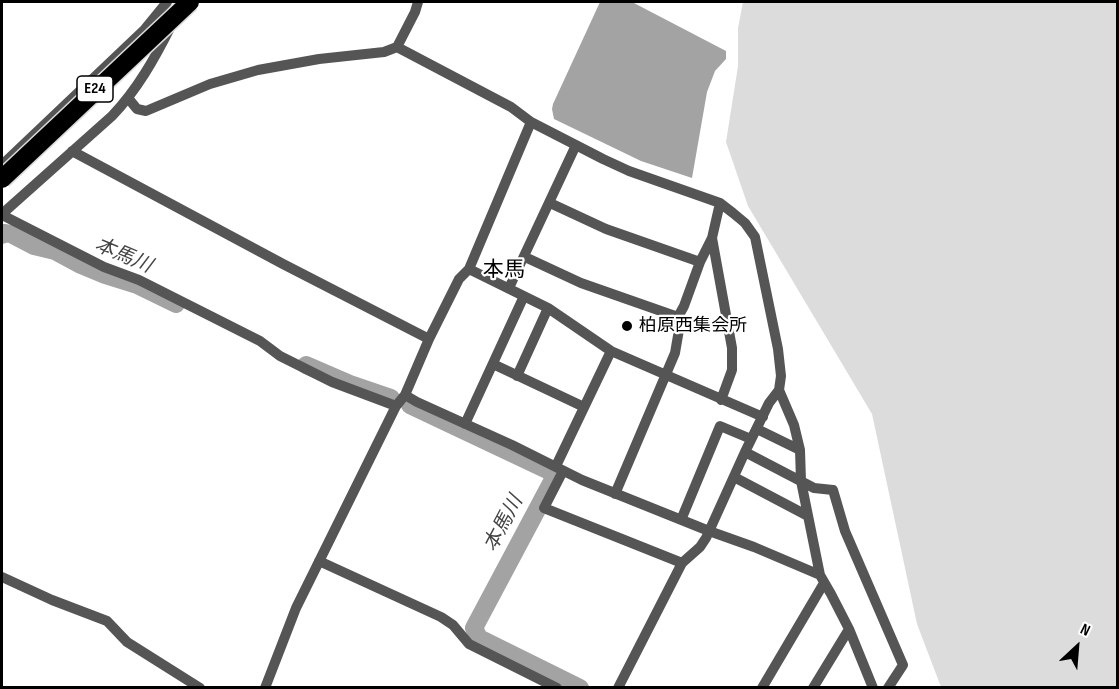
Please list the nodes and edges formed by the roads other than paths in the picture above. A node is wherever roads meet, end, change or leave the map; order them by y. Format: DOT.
graph roads {
  1 [pos="168,2"];
  2 [pos="184,2"];
  3 [pos="190,2"];
  4 [pos="418,2"];
  5 [pos="396,46"];
  6 [pos="128,98"];
  7 [pos="531,122"];
  8 [pos="576,145"];
  9 [pos="72,151"];
  10 [pos="2,165"];
  11 [pos="2,178"];
  12 [pos="550,203"];
  13 [pos="720,203"];
  14 [pos="2,214"];
  15 [pos="712,238"];
  16 [pos="525,256"];
  17 [pos="700,262"];
  18 [pos="469,269"];
  19 [pos="509,288"];
  20 [pos="524,296"];
  21 [pos="548,308"];
  22 [pos="678,317"];
  23 [pos="429,339"];
  24 [pos="611,351"];
  25 [pos="493,364"];
  26 [pos="666,375"];
  27 [pos="517,376"];
  28 [pos="779,390"];
  29 [pos="401,400"];
  30 [pos="721,400"];
  31 [pos="584,407"];
  32 [pos="763,417"];
  33 [pos="465,424"];
  34 [pos="754,434"];
  35 [pos="800,450"];
  36 [pos="745,452"];
  37 [pos="559,469"];
  38 [pos="734,477"];
  39 [pos="801,481"];
  40 [pos="615,494"];
  41 [pos="808,516"];
  42 [pos="681,520"];
  43 [pos="709,531"];
  44 [pos="319,561"];
  45 [pos="682,563"];
  46 [pos="2,577"];
  47 [pos="822,579"];
  48 [pos="849,629"];
  49 [pos="200,687"];
  50 [pos="265,687"];
  51 [pos="557,687"];
  52 [pos="618,687"];
  53 [pos="762,687"];
  54 [pos="813,687"];
  55 [pos="873,687"];
  56 [pos="888,687"];
  1 -- 10 [label="street"];
  2 -- 6 [label="street"];
  3 -- 11 [label="highway, E24, bridge"];
  4 -- 5 [label="street"];
  5 -- 6 [label="street"];
  5 -- 7 [label="street"];
  6 -- 9 [label="street"];
  7 -- 8 [label="street"];
  7 -- 18 [label="street"];
  8 -- 12 [label="street"];
  8 -- 13 [label="street"];
  9 -- 14 [label="street"];
  9 -- 23 [label="street"];
  12 -- 16 [label="street"];
  12 -- 17 [label="street"];
  13 -- 15 [label="street"];
  13 -- 28 [label="street"];
  14 -- 29 [label="street"];
  15 -- 17 [label="street"];
  15 -- 30 [label="street"];
  16 -- 19 [label="street"];
  16 -- 22 [label="street"];
  17 -- 22 [label="street"];
  18 -- 19 [label="street"];
  18 -- 23 [label="street"];
  19 -- 20 [label="street"];
  20 -- 21 [label="street"];
  20 -- 25 [label="street"];
  21 -- 24 [label="street"];
  21 -- 27 [label="street"];
  22 -- 26 [label="street"];
  23 -- 29 [label="street"];
  24 -- 26 [label="street"];
  24 -- 31 [label="street"];
  25 -- 27 [label="street"];
  25 -- 33 [label="street"];
  26 -- 30 [label="street"];
  26 -- 40 [label="street"];
  27 -- 31 [label="street"];
  28 -- 32 [label="street"];
  28 -- 35 [label="street"];
  29 -- 33 [label="street"];
  29 -- 44 [label="street"];
  30 -- 32 [label="street"];
  31 -- 37 [label="street"];
  32 -- 34 [label="street"];
  33 -- 37 [label="street"];
  34 -- 35 [label="street"];
  34 -- 36 [label="street"];
  34 -- 42 [label="street"];
  35 -- 39 [label="street"];
  36 -- 38 [label="street"];
  36 -- 39 [label="street"];
  37 -- 40 [label="street"];
  37 -- 45 [label="street"];
  38 -- 41 [label="street"];
  38 -- 43 [label="street"];
  39 -- 41 [label="street"];
  39 -- 56 [label="street"];
  40 -- 42 [label="street"];
  41 -- 47 [label="street"];
  42 -- 43 [label="street"];
  43 -- 45 [label="street"];
  43 -- 47 [label="street"];
  44 -- 50 [label="street"];
  44 -- 51 [label="street"];
  45 -- 52 [label="street"];
  46 -- 49 [label="street"];
  47 -- 48 [label="street"];
  47 -- 53 [label="street"];
  48 -- 54 [label="street"];
  48 -- 55 [label="street"];
}
